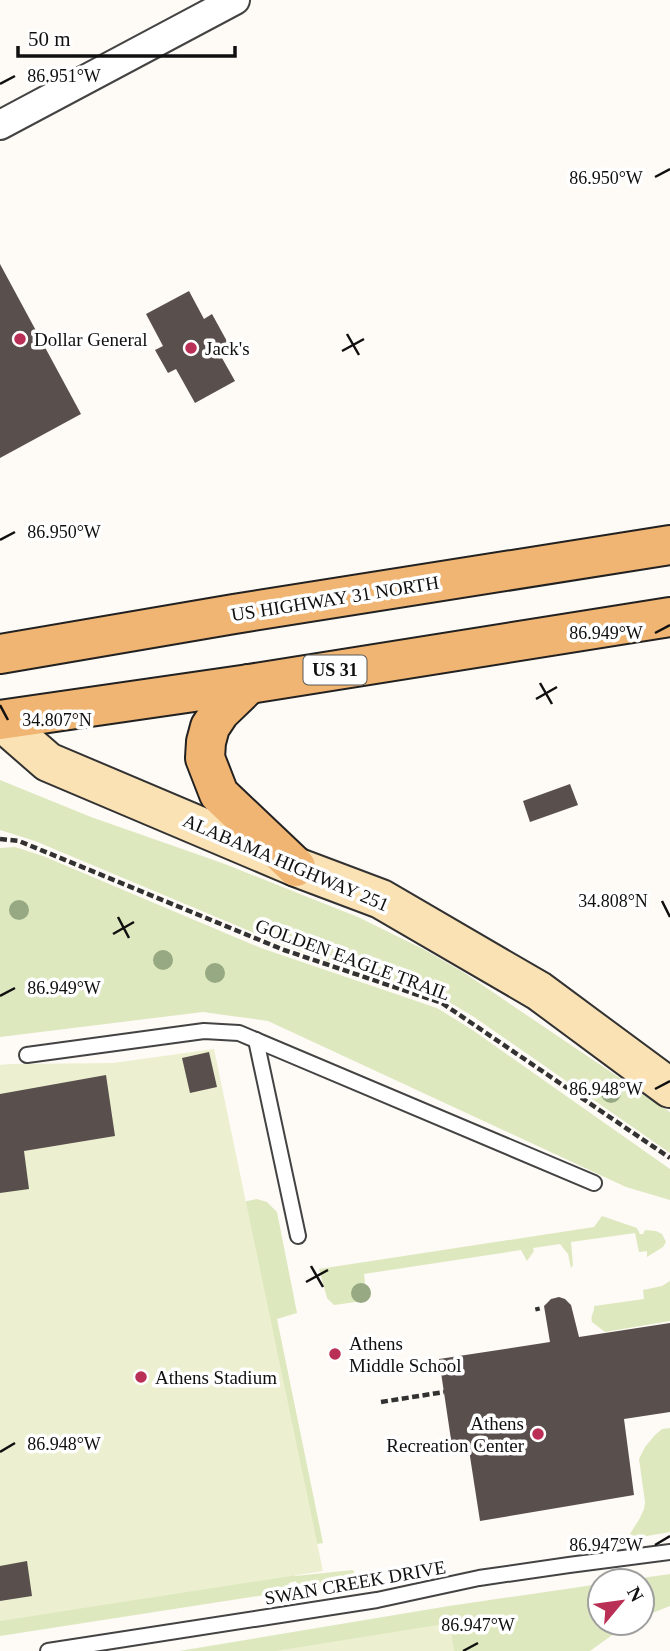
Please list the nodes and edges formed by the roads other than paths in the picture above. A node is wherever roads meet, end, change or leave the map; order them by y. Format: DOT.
graph roads {
  1 [pos="235,0"];
  2 [pos="0,125"];
  3 [pos="670,545"];
  4 [pos="670,617"];
  5 [pos="0,654"];
  6 [pos="249,684"];
  7 [pos="0,720"];
  8 [pos="296,867"];
  9 [pos="256,1040"];
  10 [pos="27,1055"];
  11 [pos="670,1088"];
  12 [pos="594,1183"];
  13 [pos="299,1236"];
  14 [pos="670,1552"];
  15 [pos="48,1651"];
  1 -- 2 [label="street"];
  3 -- 5 [label="main road, US HIGHWAY 31 NORTH"];
  4 -- 6 [label="main road, US 31"];
  6 -- 7 [label="main road, US 31"];
  6 -- 8 [label="main road"];
  7 -- 8 [label="main road, ALABAMA HIGHWAY 251"];
  8 -- 11 [label="main road, ALABAMA HIGHWAY 251"];
  9 -- 10 [label="lane"];
  9 -- 12 [label="lane"];
  9 -- 13 [label="lane"];
  14 -- 15 [label="lane, SWAN CREEK DRIVE"];
}
